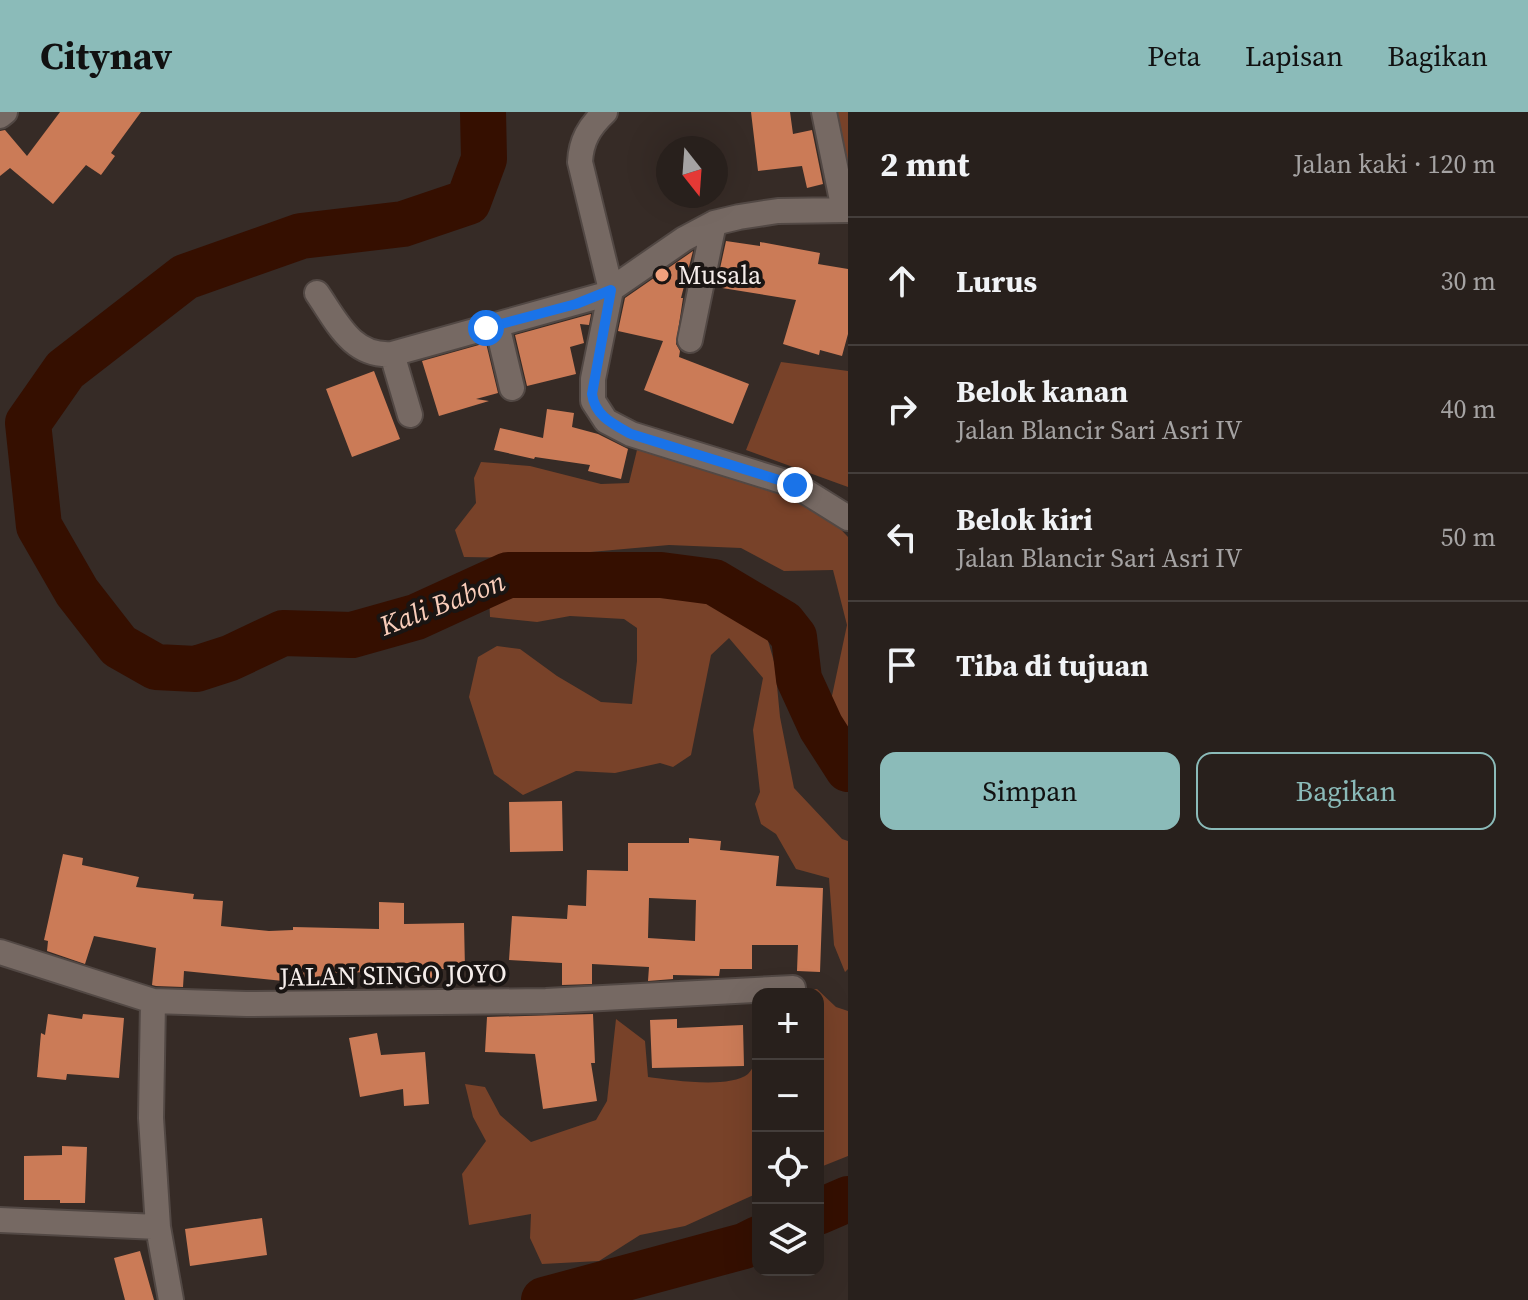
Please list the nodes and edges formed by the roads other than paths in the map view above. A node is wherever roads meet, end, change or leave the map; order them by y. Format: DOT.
graph roads {
  1 [pos="5,112"];
  2 [pos="605,112"];
  3 [pos="824,112"];
  4 [pos="0,116"];
  5 [pos="846,210"];
  6 [pos="714,223"];
  7 [pos="611,290"];
  8 [pos="317,293"];
  9 [pos="497,325"];
  10 [pos="690,340"];
  11 [pos="392,354"];
  12 [pos="512,388"];
  13 [pos="410,415"];
  14 [pos="848,518"];
  15 [pos="0,952"];
  16 [pos="752,990"];
  17 [pos="153,1001"];
  18 [pos="0,1220"];
  19 [pos="158,1227"];
  20 [pos="171,1300"];
  1 -- 4 [label="street"];
  2 -- 7 [label="street"];
  3 -- 5 [label="street"];
  5 -- 6 [label="street"];
  6 -- 7 [label="street"];
  6 -- 10 [label="street"];
  7 -- 9 [label="street"];
  7 -- 14 [label="street"];
  8 -- 11 [label="street"];
  9 -- 11 [label="street"];
  9 -- 12 [label="street"];
  11 -- 13 [label="street"];
  15 -- 17 [label="street, JALAN SINGO JOYO"];
  16 -- 17 [label="street, JALAN SINGO JOYO"];
  17 -- 19 [label="street"];
  18 -- 19 [label="street"];
  19 -- 20 [label="street"];
}
